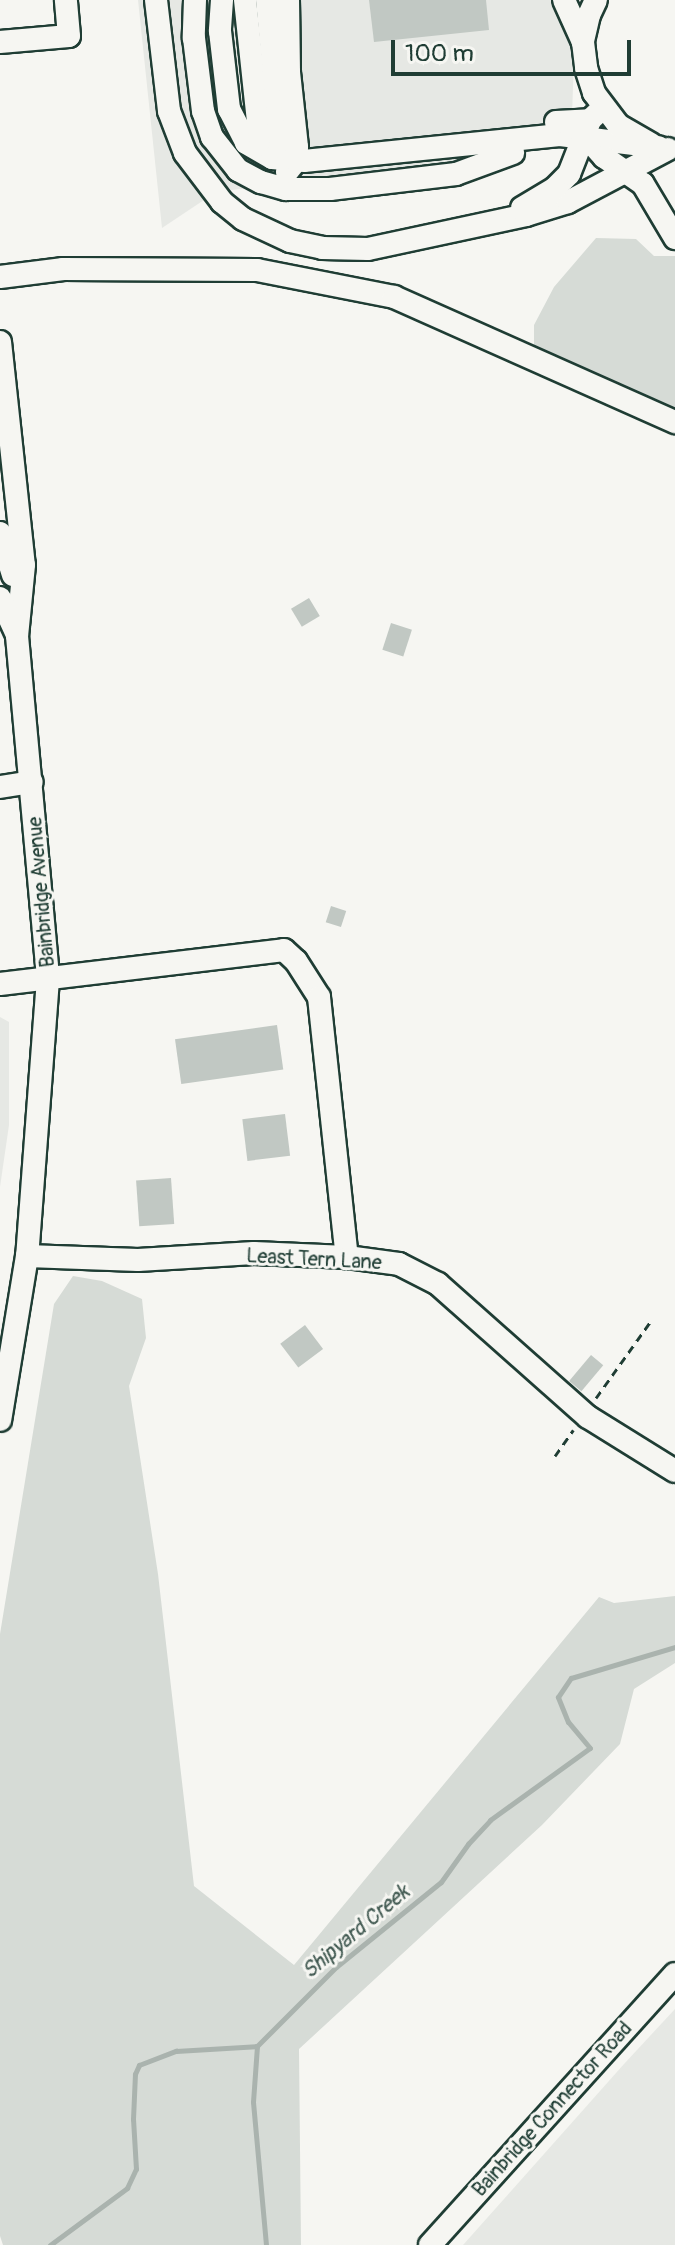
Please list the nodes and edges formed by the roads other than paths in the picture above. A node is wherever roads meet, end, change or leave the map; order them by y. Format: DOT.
graph roads {
  1 [pos="66,0"];
  2 [pos="156,0"];
  3 [pos="195,0"];
  4 [pos="210,0"];
  5 [pos="222,0"];
  6 [pos="233,0"];
  7 [pos="245,0"];
  8 [pos="256,0"];
  9 [pos="267,0"];
  10 [pos="288,0"];
  11 [pos="564,0"];
  12 [pos="596,0"];
  13 [pos="0,42"];
  14 [pos="583,42"];
  15 [pos="593,127"];
  16 [pos="667,148"];
  17 [pos="279,157"];
  18 [pos="626,169"];
  19 [pos="491,221"];
  20 [pos="675,238"];
  21 [pos="0,277"];
  22 [pos="0,358"];
  23 [pos="675,422"];
  24 [pos="0,533"];
  25 [pos="0,598"];
  26 [pos="17,636"];
  27 [pos="32,782"];
  28 [pos="0,787"];
  29 [pos="48,979"];
  30 [pos="0,984"];
  31 [pos="27,1256"];
  32 [pos="347,1257"];
  33 [pos="0,1420"];
  34 [pos="675,1471"];
  35 [pos="675,1974"];
  36 [pos="430,2245"];
  1 -- 13 [label="street"];
  2 -- 19 [label="street"];
  3 -- 17 [label="street"];
  4 -- 17 [label="street"];
  5 -- 17 [label="street"];
  6 -- 17 [label="street"];
  7 -- 17 [label="street"];
  8 -- 17 [label="street"];
  9 -- 17 [label="street"];
  10 -- 17 [label="street"];
  11 -- 14 [label="street"];
  12 -- 14 [label="street"];
  14 -- 15 [label="street"];
  15 -- 16 [label="street"];
  15 -- 16 [label="street"];
  15 -- 17 [label="street"];
  15 -- 17 [label="street"];
  15 -- 18 [label="street"];
  15 -- 19 [label="street"];
  16 -- 18 [label="street"];
  18 -- 19 [label="street"];
  18 -- 20 [label="street"];
  21 -- 23 [label="street"];
  22 -- 26 [label="street, Bainbridge Avenue"];
  24 -- 26 [label="street"];
  25 -- 26 [label="street"];
  26 -- 27 [label="street, Bainbridge Avenue"];
  27 -- 28 [label="street"];
  27 -- 29 [label="street, Bainbridge Avenue"];
  29 -- 30 [label="street"];
  29 -- 31 [label="street, Bainbridge Avenue"];
  29 -- 32 [label="street"];
  31 -- 32 [label="street, Least Tern Lane"];
  31 -- 33 [label="street, Bainbridge Avenue"];
  32 -- 34 [label="street, Least Tern Lane"];
  35 -- 36 [label="street, Bainbridge Connector Road"];
}
